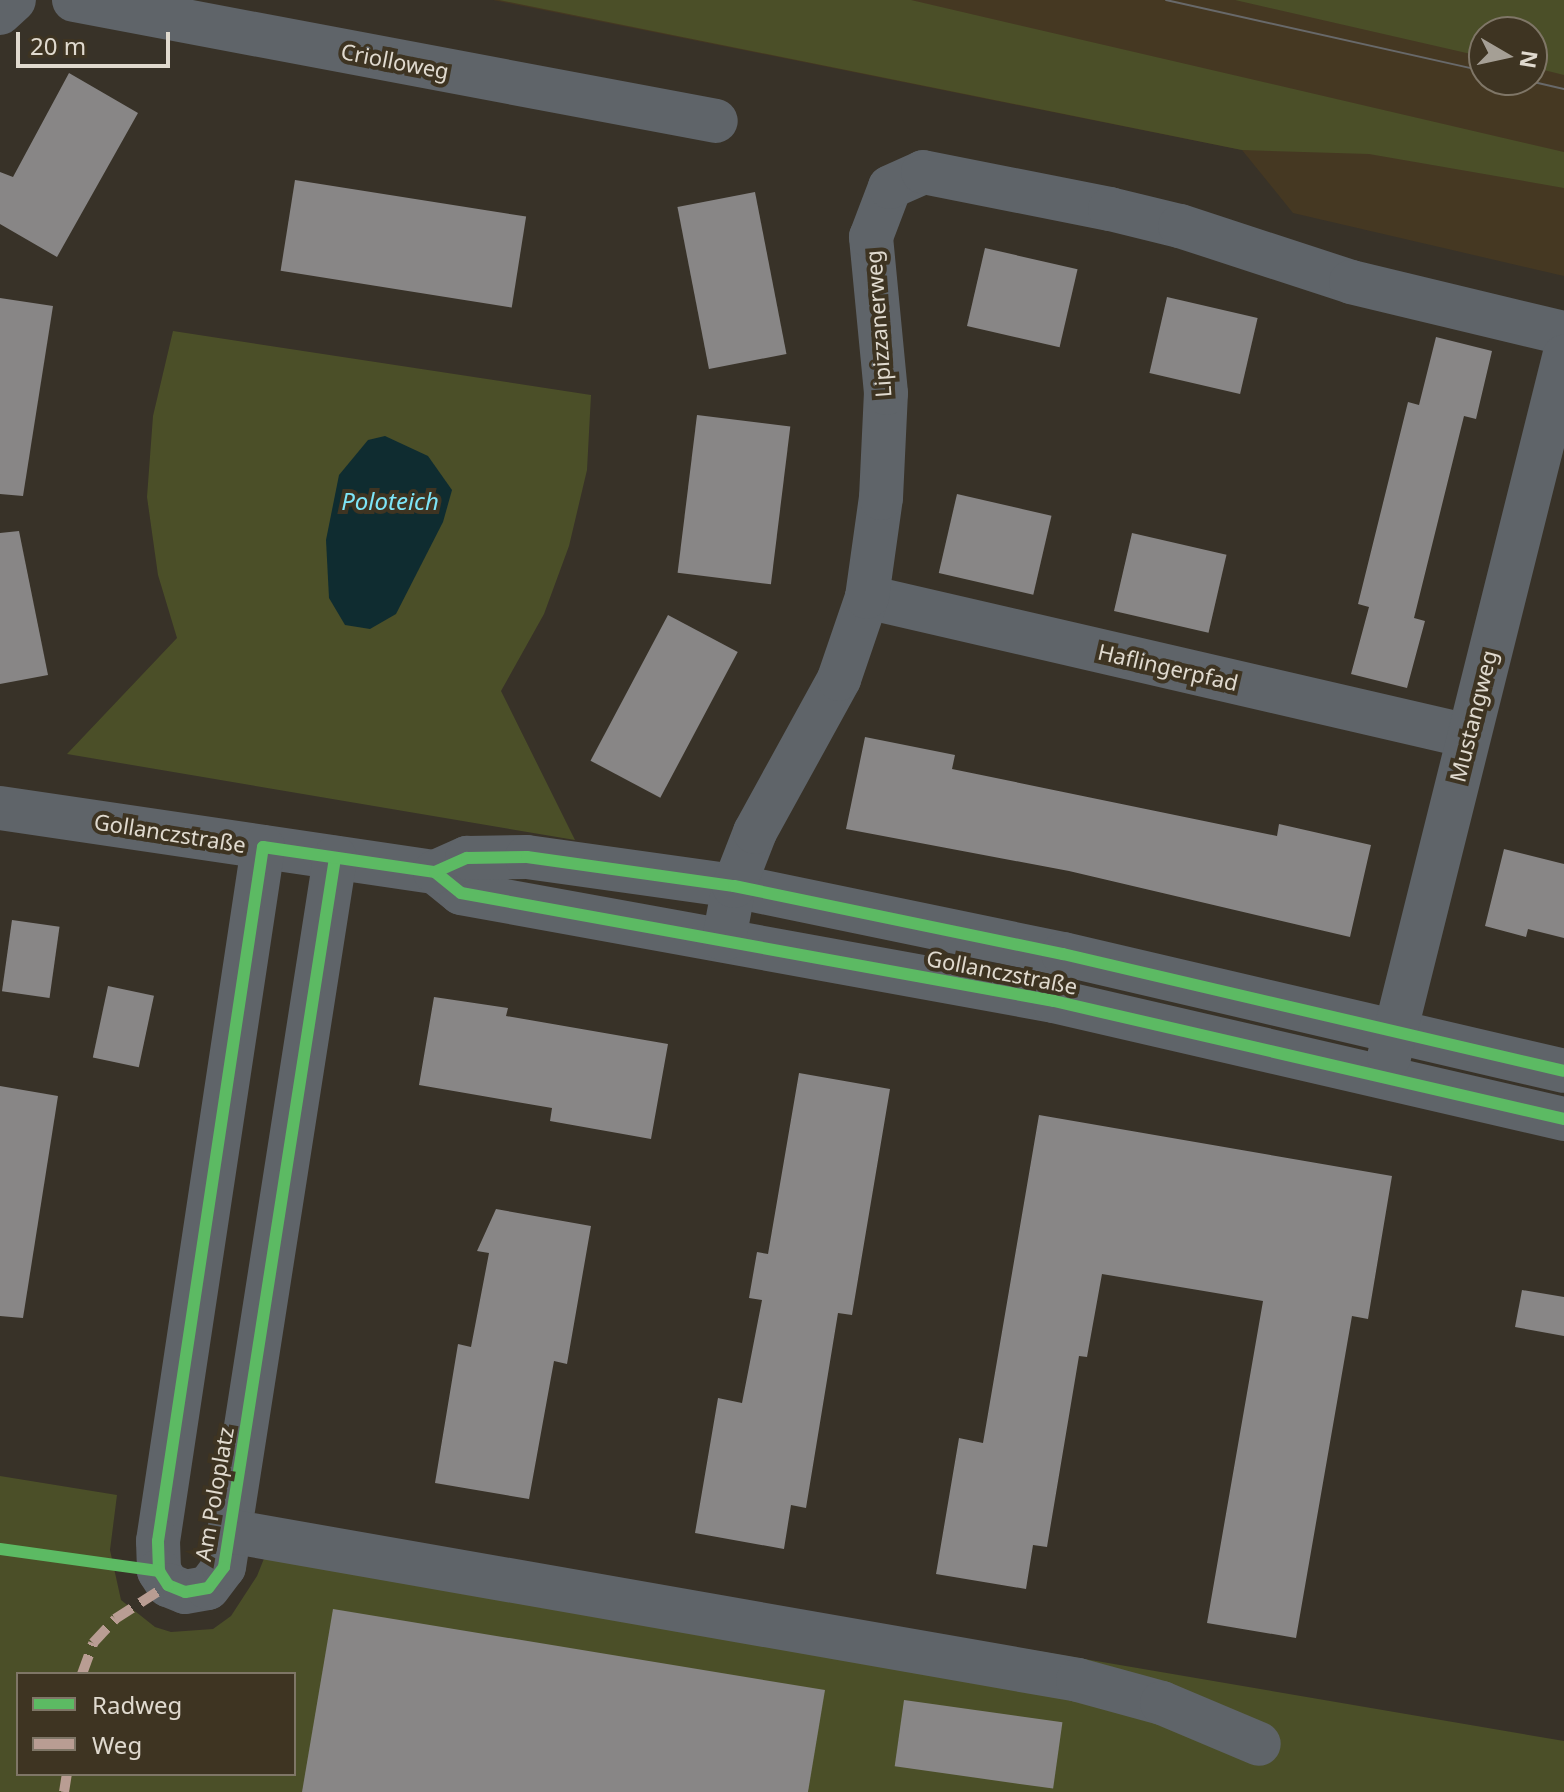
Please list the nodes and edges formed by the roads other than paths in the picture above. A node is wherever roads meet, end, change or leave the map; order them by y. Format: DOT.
graph roads {
  1 [pos="14,0"];
  2 [pos="74,0"];
  3 [pos="0,13"];
  4 [pos="716,121"];
  5 [pos="1564,333"];
  6 [pos="1564,357"];
  7 [pos="867,597"];
  8 [pos="1468,736"];
  9 [pos="0,808"];
  10 [pos="263,847"];
  11 [pos="335,858"];
  12 [pos="435,872"];
  13 [pos="734,886"];
  14 [pos="724,939"];
  15 [pos="1395,1030"];
  16 [pos="1564,1071"];
  17 [pos="1385,1076"];
  18 [pos="1564,1119"];
  19 [pos="229,1531"];
  20 [pos="1259,1744"];
  1 -- 3 [label="street"];
  2 -- 4 [label="street, Criolloweg"];
  5 -- 7 [label="street, Lipizzanerweg"];
  6 -- 8 [label="street, Mustangweg"];
  7 -- 8 [label="street, Haflingerpfad"];
  7 -- 13 [label="street, Lipizzanerweg"];
  8 -- 15 [label="street, Mustangweg"];
  9 -- 10 [label="street, Gollanczstraße"];
  10 -- 11 [label="street, Gollanczstraße"];
  10 -- 19 [label="street, Am Poloplatz"];
  11 -- 12 [label="street, Gollanczstraße"];
  11 -- 19 [label="street, Am Poloplatz"];
  12 -- 13 [label="street, Gollanczstraße"];
  12 -- 14 [label="street, Gollanczstraße"];
  13 -- 14 [label="street, Lipizzanerweg"];
  13 -- 15 [label="street, Gollanczstraße"];
  14 -- 17 [label="street, Gollanczstraße"];
  15 -- 16 [label="street, Gollanczstraße"];
  15 -- 17 [label="street, Mustangweg"];
  17 -- 18 [label="street, Gollanczstraße"];
  19 -- 20 [label="street"];
}
